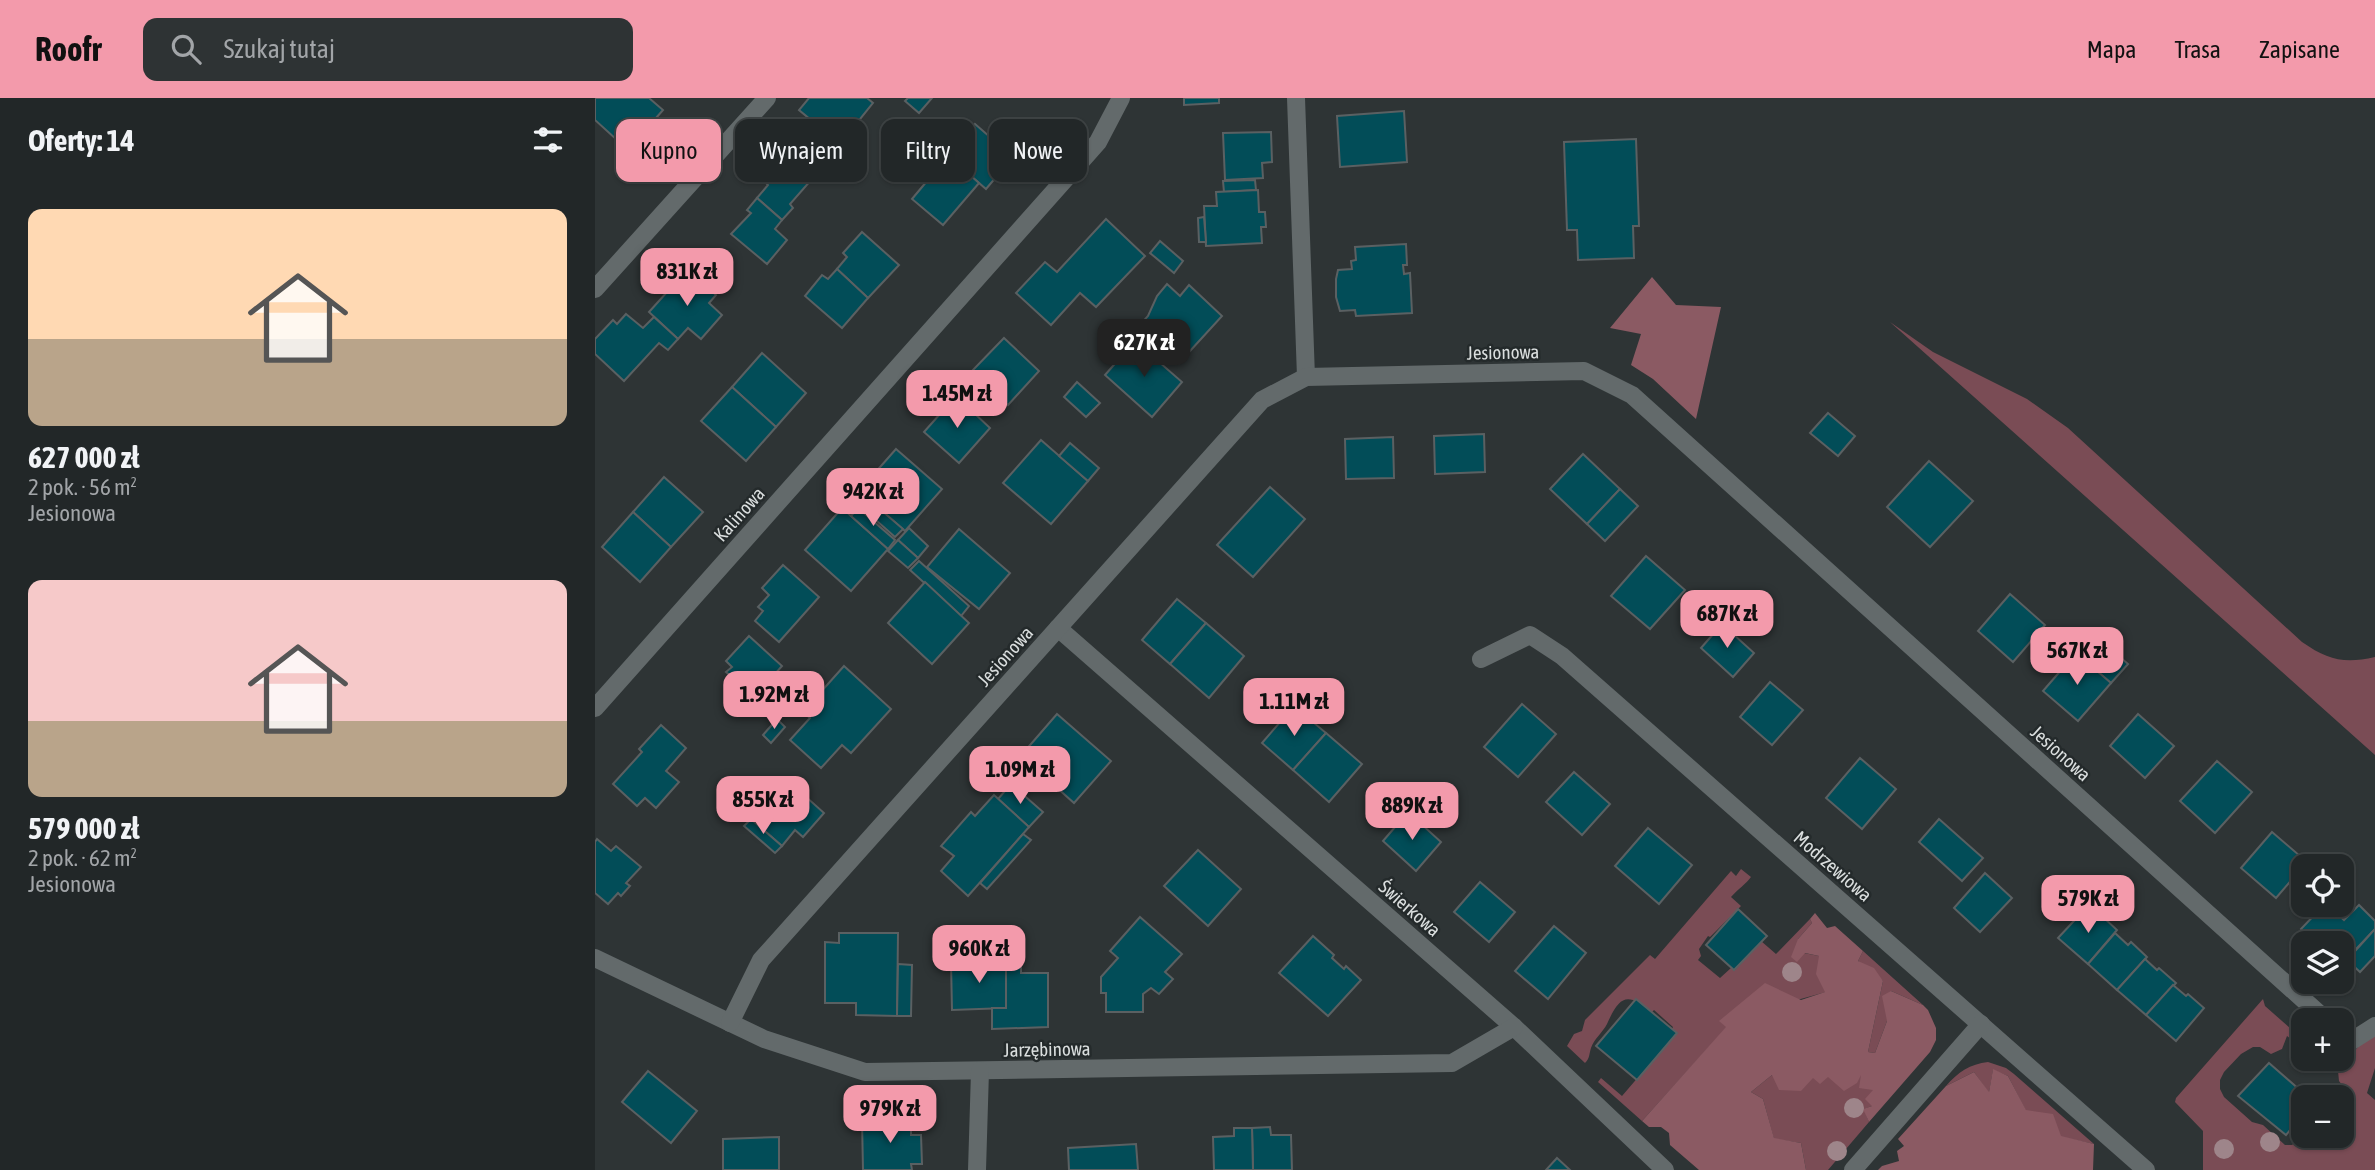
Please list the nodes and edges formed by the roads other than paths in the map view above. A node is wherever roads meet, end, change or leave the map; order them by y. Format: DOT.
graph roads {
  1 [pos="767,98"];
  2 [pos="1121,98"];
  3 [pos="1296,98"];
  4 [pos="595,289"];
  5 [pos="1307,377"];
  6 [pos="1058,628"];
  7 [pos="1481,659"];
  8 [pos="595,708"];
  9 [pos="595,958"];
  10 [pos="2313,1008"];
  11 [pos="730,1023"];
  12 [pos="1982,1024"];
  13 [pos="2375,1026"];
  14 [pos="1514,1027"];
  15 [pos="2354,1035"];
  16 [pos="980,1071"];
  17 [pos="977,1170"];
  18 [pos="1665,1170"];
  19 [pos="1853,1170"];
  20 [pos="2145,1170"];
  1 -- 4 [label="street"];
  2 -- 8 [label="street, Kalinowa"];
  3 -- 5 [label="street"];
  5 -- 6 [label="street, Jesionowa"];
  5 -- 10 [label="street, Jesionowa"];
  6 -- 11 [label="street, Jesionowa"];
  6 -- 14 [label="street, Świerkowa"];
  7 -- 12 [label="street, Modrzewiowa"];
  9 -- 11 [label="street, Jarzębinowa"];
  11 -- 16 [label="street, Jarzębinowa"];
  12 -- 19 [label="street"];
  12 -- 20 [label="street, Modrzewiowa"];
  13 -- 15 [label="street"];
  14 -- 16 [label="street, Jarzębinowa"];
  14 -- 18 [label="street, Świerkowa"];
  16 -- 17 [label="street"];
}
